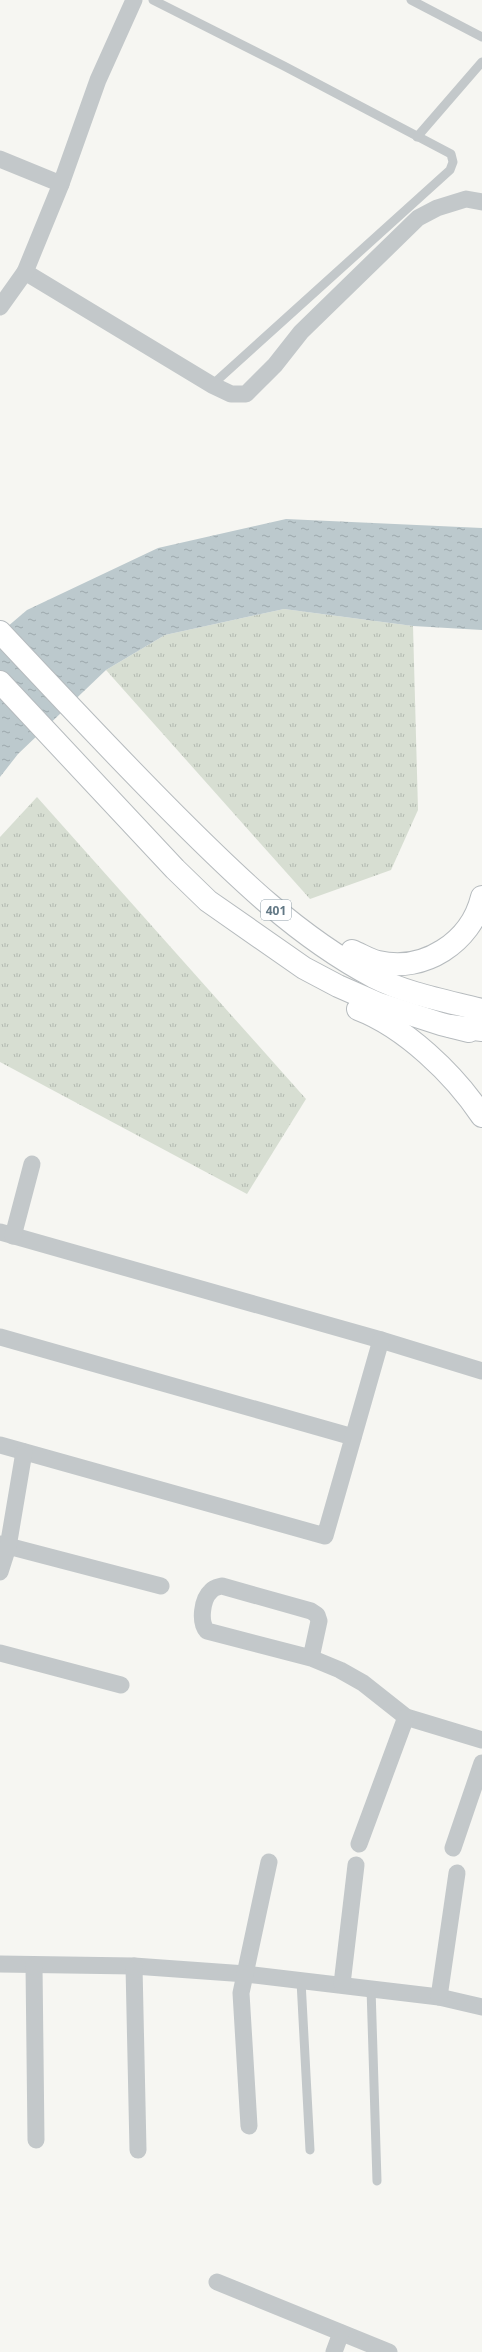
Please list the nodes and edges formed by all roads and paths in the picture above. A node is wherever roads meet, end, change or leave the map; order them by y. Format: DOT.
graph roads {
  1 [pos="134,0"];
  2 [pos="153,0"];
  3 [pos="411,0"];
  4 [pos="482,37"];
  5 [pos="482,62"];
  6 [pos="417,137"];
  7 [pos="0,159"];
  8 [pos="61,184"];
  9 [pos="482,202"];
  10 [pos="25,272"];
  11 [pos="0,307"];
  12 [pos="212,385"];
  13 [pos="0,632"];
  14 [pos="0,682"];
  15 [pos="159,799"];
  16 [pos="196,836"];
  17 [pos="482,897"];
  18 [pos="208,901"];
  19 [pos="482,1010"];
  20 [pos="482,1021"];
  21 [pos="450,1026"];
  22 [pos="482,1030"];
  23 [pos="482,1034"];
  24 [pos="482,1116"];
  25 [pos="32,1164"];
  26 [pos="7,1234"];
  27 [pos="0,1337"];
  28 [pos="381,1340"];
  29 [pos="482,1372"];
  30 [pos="353,1437"];
  31 [pos="0,1445"];
  32 [pos="24,1452"];
  33 [pos="4,1545"];
  34 [pos="0,1572"];
  35 [pos="161,1586"];
  36 [pos="0,1653"];
  37 [pos="311,1658"];
  38 [pos="121,1685"];
  39 [pos="406,1717"];
  40 [pos="482,1740"];
  41 [pos="482,1762"];
  42 [pos="359,1844"];
  43 [pos="453,1848"];
  44 [pos="269,1862"];
  45 [pos="356,1866"];
  46 [pos="457,1873"];
  47 [pos="0,1964"];
  48 [pos="34,1965"];
  49 [pos="134,1966"];
  50 [pos="246,1974"];
  51 [pos="301,1980"];
  52 [pos="342,1984"];
  53 [pos="371,1988"];
  54 [pos="439,1997"];
  55 [pos="482,2007"];
  56 [pos="249,2126"];
  57 [pos="36,2140"];
  58 [pos="138,2150"];
  59 [pos="310,2150"];
  60 [pos="377,2180"];
  61 [pos="217,2282"];
  62 [pos="341,2333"];
  63 [pos="334,2352"];
  64 [pos="389,2352"];
  1 -- 8 [label="street"];
  2 -- 6 [label="lane"];
  3 -- 4 [label="lane"];
  5 -- 6 [label="lane"];
  6 -- 12 [label="lane"];
  7 -- 8 [label="street"];
  8 -- 10 [label="street"];
  9 -- 12 [label="street"];
  10 -- 11 [label="street"];
  10 -- 12 [label="street"];
  13 -- 15 [label="main road, 401"];
  14 -- 18 [label="main road, 401"];
  15 -- 16 [label="main road, 401"];
  15 -- 17 [label="main road"];
  16 -- 19 [label="main road, 401"];
  16 -- 20 [label="main road"];
  18 -- 21 [label="main road, 401"];
  18 -- 24 [label="main road"];
  21 -- 22 [label="main road"];
  21 -- 23 [label="main road, 401"];
  25 -- 26 [label="street"];
  26 -- 28 [label="street"];
  27 -- 30 [label="street"];
  28 -- 29 [label="street"];
  28 -- 30 [label="street"];
  30 -- 32 [label="street"];
  31 -- 32 [label="street"];
  32 -- 33 [label="street"];
  33 -- 34 [label="street"];
  33 -- 35 [label="street"];
  36 -- 38 [label="street"];
  37 -- 37 [label="street"];
  37 -- 39 [label="street"];
  39 -- 40 [label="street"];
  39 -- 42 [label="street"];
  41 -- 43 [label="street"];
  44 -- 50 [label="street"];
  45 -- 52 [label="street"];
  46 -- 54 [label="street"];
  47 -- 48 [label="street"];
  48 -- 49 [label="street"];
  48 -- 57 [label="street"];
  49 -- 50 [label="street"];
  49 -- 58 [label="street"];
  50 -- 51 [label="street"];
  50 -- 56 [label="street"];
  51 -- 52 [label="street"];
  51 -- 59 [label="lane"];
  52 -- 53 [label="street"];
  53 -- 54 [label="street"];
  53 -- 60 [label="lane"];
  54 -- 55 [label="street"];
  61 -- 62 [label="street"];
  62 -- 63 [label="street"];
  62 -- 64 [label="street"];
}
